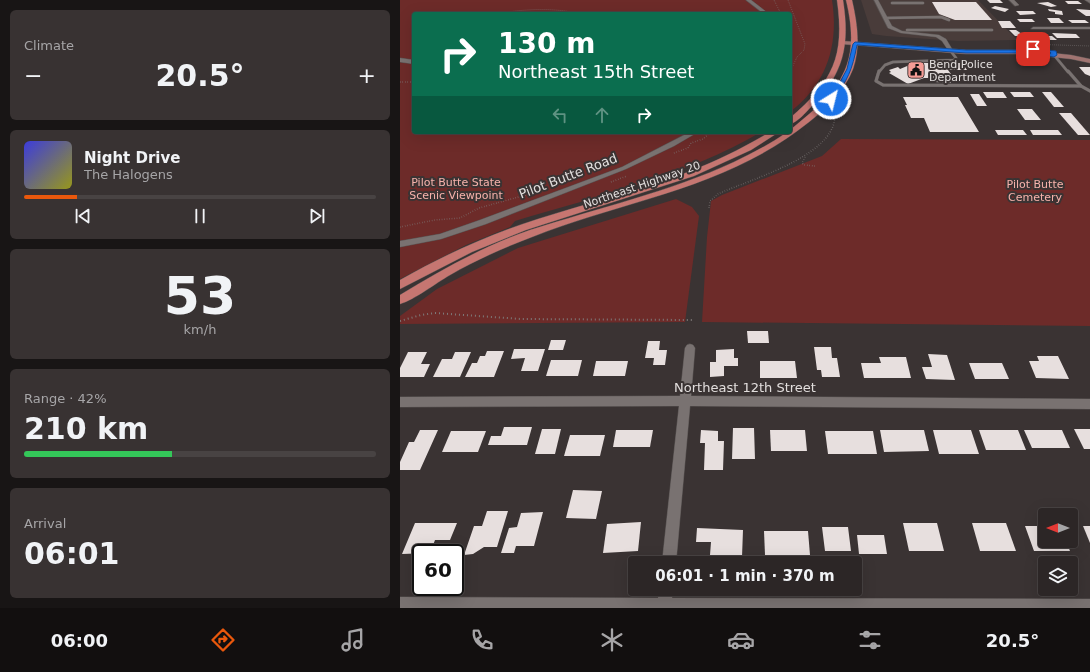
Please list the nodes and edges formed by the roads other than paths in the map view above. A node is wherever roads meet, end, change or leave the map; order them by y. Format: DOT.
graph roads {
  1 [pos="748,0"];
  2 [pos="840,0"];
  3 [pos="849,0"];
  4 [pos="876,0"];
  5 [pos="1011,0"];
  6 [pos="1088,0"];
  7 [pos="1090,2"];
  8 [pos="892,3"];
  9 [pos="923,3"];
  10 [pos="1017,5"];
  11 [pos="764,12"];
  12 [pos="885,18"];
  13 [pos="949,20"];
  14 [pos="1033,28"];
  15 [pos="1090,28"];
  16 [pos="907,30"];
  17 [pos="992,30"];
  18 [pos="843,43"];
  19 [pos="855,44"];
  20 [pos="950,49"];
  21 [pos="1054,54"];
  22 [pos="400,60"];
  23 [pos="1090,60"];
  24 [pos="412,62"];
  25 [pos="1081,86"];
  26 [pos="1090,91"];
  27 [pos="792,120"];
  28 [pos="792,130"];
  29 [pos="691,134"];
  30 [pos="770,134"];
  31 [pos="786,134"];
  32 [pos="400,244"];
  33 [pos="400,285"];
  34 [pos="400,300"];
  35 [pos="690,348"];
  36 [pos="685,401"];
  37 [pos="400,402"];
  38 [pos="1090,404"];
  39 [pos="670,556"];
  40 [pos="665,596"];
  41 [pos="400,604"];
  42 [pos="664,606"];
  43 [pos="1090,606"];
  1 -- 11 [label="street"];
  2 -- 18 [label="main road"];
  3 -- 19 [label="main road, Northeast Highway 20"];
  4 -- 12 [label="street"];
  5 -- 10 [label="street"];
  6 -- 7 [label="street"];
  8 -- 9 [label="lane"];
  12 -- 13 [label="lane"];
  12 -- 20 [label="street"];
  14 -- 15 [label="street"];
  16 -- 17 [label="lane"];
  18 -- 19 [label="main road"];
  18 -- 27 [label="main road"];
  19 -- 20 [label="main road"];
  19 -- 28 [label="main road, Northeast Highway 20"];
  20 -- 21 [label="main road"];
  20 -- 25 [label="lane"];
  21 -- 23 [label="main road"];
  21 -- 25 [label="lane"];
  22 -- 24 [label="street"];
  25 -- 26 [label="lane"];
  29 -- 32 [label="street, Pilot Butte Road"];
  30 -- 33 [label="main road, Northeast Highway 20"];
  31 -- 34 [label="main road, Northeast Highway 20"];
  35 -- 36 [label="street"];
  36 -- 37 [label="street, Northeast 12th Street"];
  36 -- 38 [label="street, Northeast 12th Street"];
  36 -- 39 [label="street"];
  40 -- 42 [label="street"];
  41 -- 42 [label="street"];
  42 -- 43 [label="street"];
}
